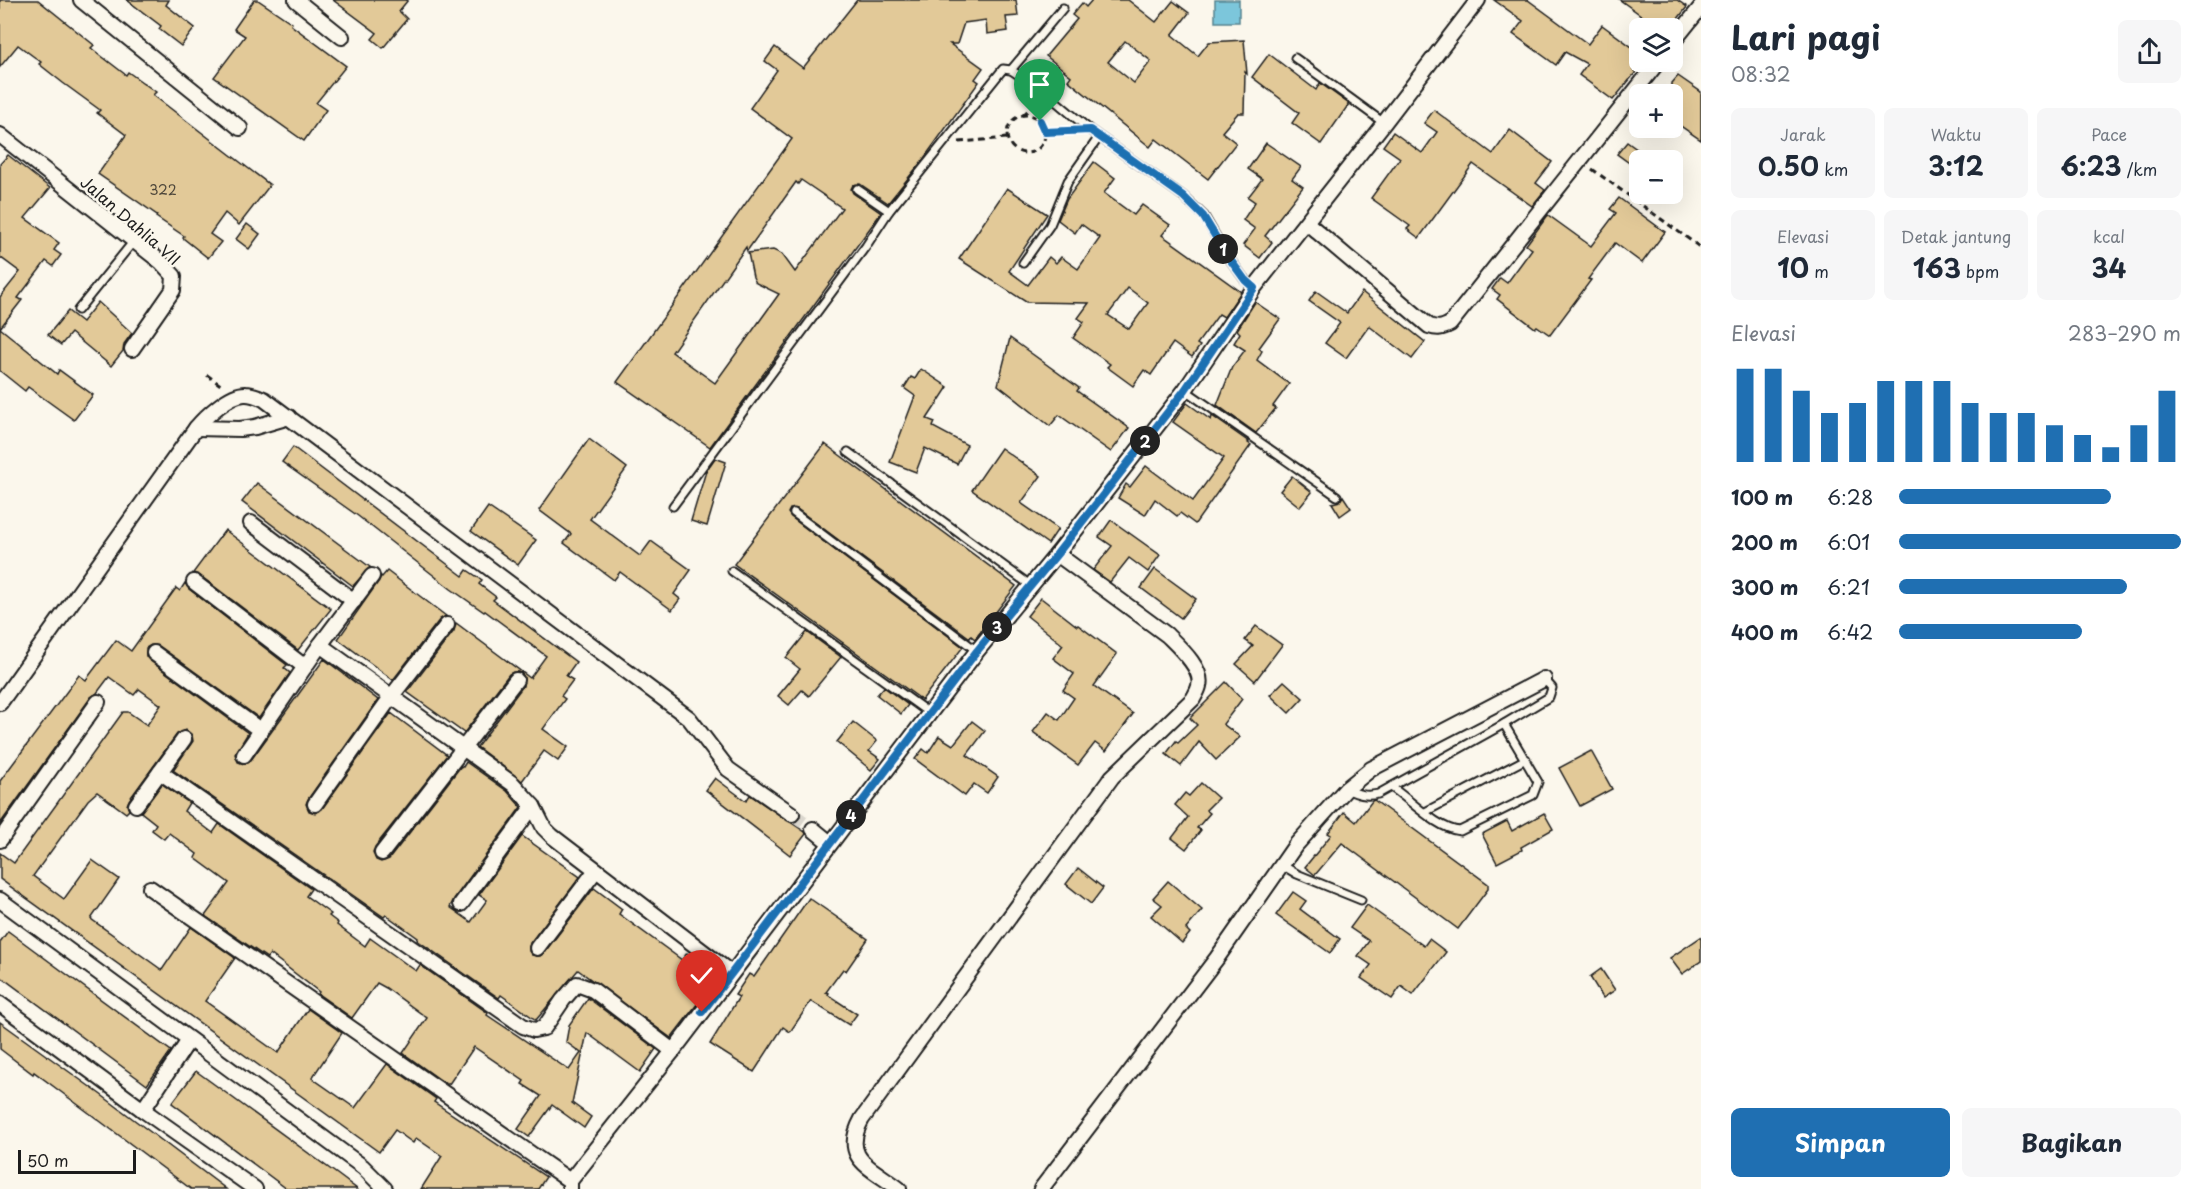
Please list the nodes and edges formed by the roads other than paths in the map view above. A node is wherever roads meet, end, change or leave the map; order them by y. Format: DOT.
graph roads {
  1 [pos="296,0"];
  2 [pos="1478,0"];
  3 [pos="88,2"];
  4 [pos="1701,7"];
  5 [pos="1063,8"];
  6 [pos="1683,29"];
  7 [pos="342,37"];
  8 [pos="1294,58"];
  9 [pos="1011,70"];
  10 [pos="1650,72"];
  11 [pos="1384,123"];
  12 [pos="240,128"];
  13 [pos="0,135"];
  14 [pos="1099,136"];
  15 [pos="857,189"];
  16 [pos="889,212"];
  17 [pos="1306,223"];
  18 [pos="133,242"];
  19 [pos="1023,263"];
  20 [pos="1254,288"];
  21 [pos="78,309"];
  22 [pos="132,349"];
  23 [pos="1185,390"];
  24 [pos="289,417"];
  25 [pos="196,429"];
  26 [pos="848,452"];
  27 [pos="1337,496"];
  28 [pos="673,506"];
  29 [pos="794,513"];
  30 [pos="251,523"];
  31 [pos="1057,554"];
  32 [pos="732,571"];
  33 [pos="372,576"];
  34 [pos="194,582"];
  35 [pos="1030,585"];
  36 [pos="354,601"];
  37 [pos="447,625"];
  38 [pos="320,645"];
  39 [pos="977,651"];
  40 [pos="154,653"];
  41 [pos="305,667"];
  42 [pos="1544,679"];
  43 [pos="516,680"];
  44 [pos="391,697"];
  45 [pos="98,702"];
  46 [pos="0,703"];
  47 [pos="929,713"];
  48 [pos="1504,724"];
  49 [pos="260,730"];
  50 [pos="184,739"];
  51 [pos="463,748"];
  52 [pos="244,755"];
  53 [pos="1526,759"];
  54 [pos="160,772"];
  55 [pos="1391,787"];
  56 [pos="1346,789"];
  57 [pos="315,804"];
  58 [pos="136,805"];
  59 [pos="533,806"];
  60 [pos="1425,812"];
  61 [pos="792,814"];
  62 [pos="813,830"];
  63 [pos="0,840"];
  64 [pos="830,843"];
  65 [pos="382,853"];
  66 [pos="1282,865"];
  67 [pos="596,870"];
  68 [pos="150,888"];
  69 [pos="0,900"];
  70 [pos="1361,900"];
  71 [pos="461,904"];
  72 [pos="537,948"];
  73 [pos="731,973"];
  74 [pos="0,1004"];
  75 [pos="189,1040"];
  76 [pos="673,1051"];
  77 [pos="143,1110"];
  78 [pos="570,1185"];
  79 [pos="255,1189"];
  80 [pos="386,1189"];
  81 [pos="899,1189"];
  82 [pos="1041,1189"];
  1 -- 7 [label="street"];
  2 -- 11 [label="street"];
  3 -- 12 [label="street"];
  4 -- 6 [label="street"];
  5 -- 9 [label="lane"];
  8 -- 11 [label="lane"];
  9 -- 14 [label="lane"];
  9 -- 16 [label="lane"];
  10 -- 17 [label="street"];
  11 -- 17 [label="street"];
  13 -- 18 [label="street, Jalan Dahlia VII"];
  14 -- 19 [label="lane"];
  14 -- 20 [label="lane"];
  15 -- 16 [label="lane"];
  16 -- 28 [label="lane"];
  17 -- 20 [label="street"];
  18 -- 21 [label="lane"];
  18 -- 22 [label="street, Jalan Dahlia VII"];
  20 -- 23 [label="street"];
  23 -- 27 [label="lane"];
  23 -- 31 [label="street"];
  24 -- 25 [label="street"];
  24 -- 25 [label="street"];
  24 -- 61 [label="street"];
  25 -- 46 [label="street"];
  26 -- 35 [label="lane"];
  29 -- 39 [label="lane"];
  30 -- 36 [label="street"];
  31 -- 35 [label="street"];
  31 -- 81 [label="street"];
  32 -- 47 [label="lane"];
  33 -- 36 [label="street"];
  34 -- 41 [label="street"];
  35 -- 39 [label="street"];
  36 -- 38 [label="street"];
  37 -- 44 [label="street"];
  38 -- 41 [label="street"];
  38 -- 44 [label="street"];
  39 -- 47 [label="street"];
  40 -- 49 [label="street"];
  41 -- 49 [label="street"];
  42 -- 48 [label="lane"];
  42 -- 56 [label="street"];
  43 -- 51 [label="street"];
  44 -- 51 [label="street"];
  44 -- 57 [label="street"];
  45 -- 63 [label="street"];
  47 -- 64 [label="street"];
  48 -- 53 [label="lane"];
  48 -- 55 [label="lane"];
  49 -- 52 [label="street"];
  50 -- 54 [label="street"];
  51 -- 59 [label="street"];
  51 -- 65 [label="street"];
  53 -- 60 [label="lane"];
  53 -- 60 [label="lane"];
  54 -- 58 [label="street"];
  54 -- 76 [label="street"];
  55 -- 56 [label="lane"];
  55 -- 60 [label="lane"];
  56 -- 66 [label="street"];
  59 -- 67 [label="street"];
  59 -- 71 [label="street"];
  62 -- 64 [label="street"];
  64 -- 73 [label="street"];
  66 -- 70 [label="lane"];
  66 -- 82 [label="street"];
  67 -- 72 [label="street"];
  67 -- 73 [label="street"];
  68 -- 78 [label="street"];
  69 -- 75 [label="street"];
  73 -- 76 [label="street"];
  74 -- 77 [label="street"];
  75 -- 77 [label="street"];
  75 -- 80 [label="street"];
  76 -- 78 [label="street"];
  77 -- 79 [label="street"];
}
